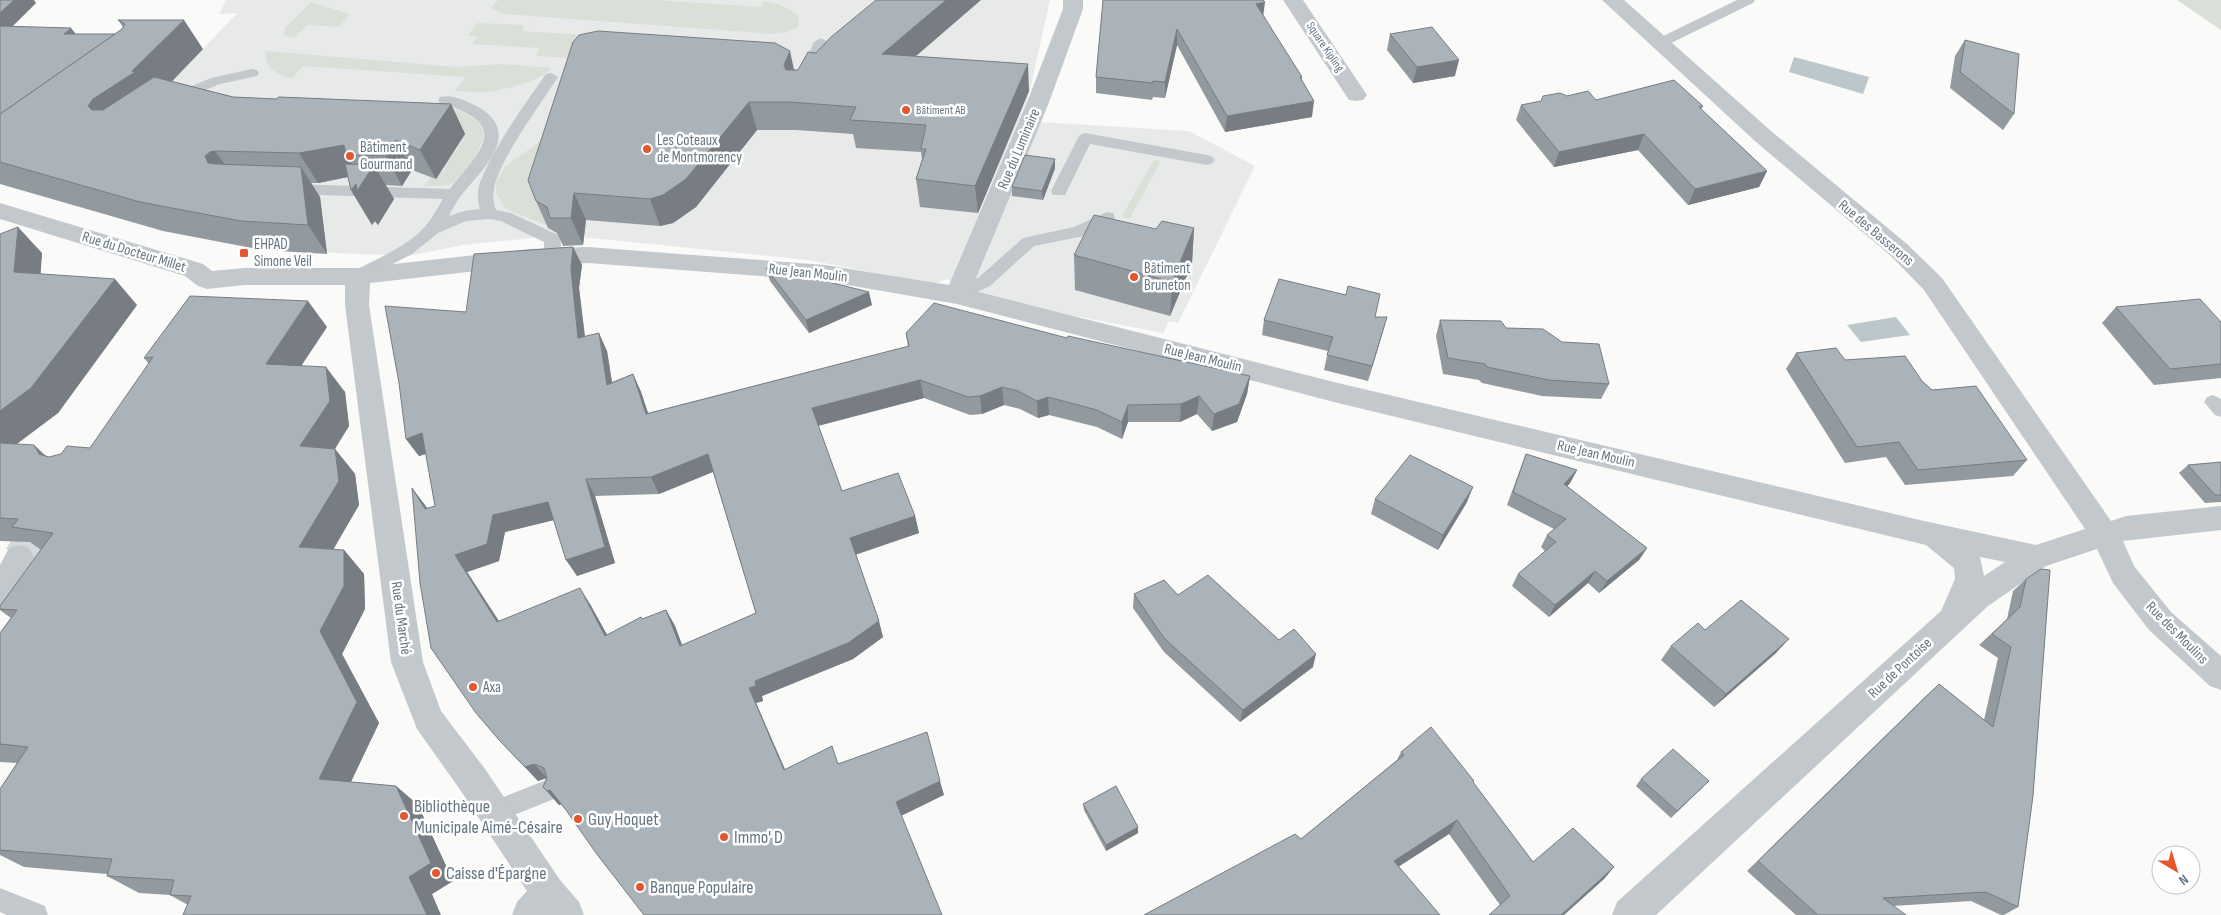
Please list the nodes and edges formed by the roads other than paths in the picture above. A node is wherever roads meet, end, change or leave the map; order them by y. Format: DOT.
graph roads {
  1 [pos="1073,0"];
  2 [pos="1293,0"];
  3 [pos="1612,0"];
  4 [pos="1748,0"];
  5 [pos="821,42"];
  6 [pos="1660,43"];
  7 [pos="252,73"];
  8 [pos="551,77"];
  9 [pos="799,93"];
  10 [pos="1356,95"];
  11 [pos="445,100"];
  12 [pos="160,107"];
  13 [pos="1207,160"];
  14 [pos="276,188"];
  15 [pos="1060,191"];
  16 [pos="454,194"];
  17 [pos="0,211"];
  18 [pos="490,214"];
  19 [pos="1107,218"];
  20 [pos="432,229"];
  21 [pos="552,255"];
  22 [pos="358,276"];
  23 [pos="957,295"];
  24 [pos="2221,518"];
  25 [pos="1924,533"];
  26 [pos="2106,536"];
  27 [pos="2036,557"];
  28 [pos="1953,619"];
  29 [pos="2221,676"];
  30 [pos="546,791"];
  31 [pos="494,812"];
  32 [pos="0,900"];
  33 [pos="548,907"];
  34 [pos="36,915"];
  35 [pos="1630,915"];
  1 -- 23 [label="street, Rue du Luminaire"];
  2 -- 10 [label="street, Square Kipling"];
  3 -- 6 [label="street, Rue des Basserons"];
  4 -- 6 [label="lane"];
  5 -- 9 [label="lane"];
  6 -- 26 [label="street, Rue des Basserons"];
  7 -- 12 [label="lane"];
  8 -- 18 [label="lane"];
  11 -- 16 [label="lane"];
  13 -- 15 [label="lane"];
  14 -- 16 [label="lane"];
  16 -- 20 [label="lane"];
  17 -- 22 [label="street, Rue du Docteur Millet"];
  18 -- 20 [label="lane"];
  18 -- 21 [label="lane"];
  19 -- 23 [label="lane"];
  20 -- 22 [label="lane"];
  21 -- 22 [label="street, Rue Jean Moulin"];
  21 -- 23 [label="street, Rue Jean Moulin"];
  22 -- 31 [label="street, Rue du Marché"];
  23 -- 25 [label="street, Rue Jean Moulin"];
  24 -- 26 [label="street, Rue de Pontoise"];
  25 -- 27 [label="street, Rue Jean Moulin"];
  25 -- 28 [label="street"];
  26 -- 27 [label="street, Rue de Pontoise"];
  26 -- 29 [label="street, Rue des Moulins"];
  27 -- 28 [label="street, Rue de Pontoise"];
  28 -- 35 [label="street, Rue de Pontoise"];
  30 -- 31 [label="lane"];
  31 -- 33 [label="street, Rue du Marché"];
  32 -- 34 [label="lane"];
}
